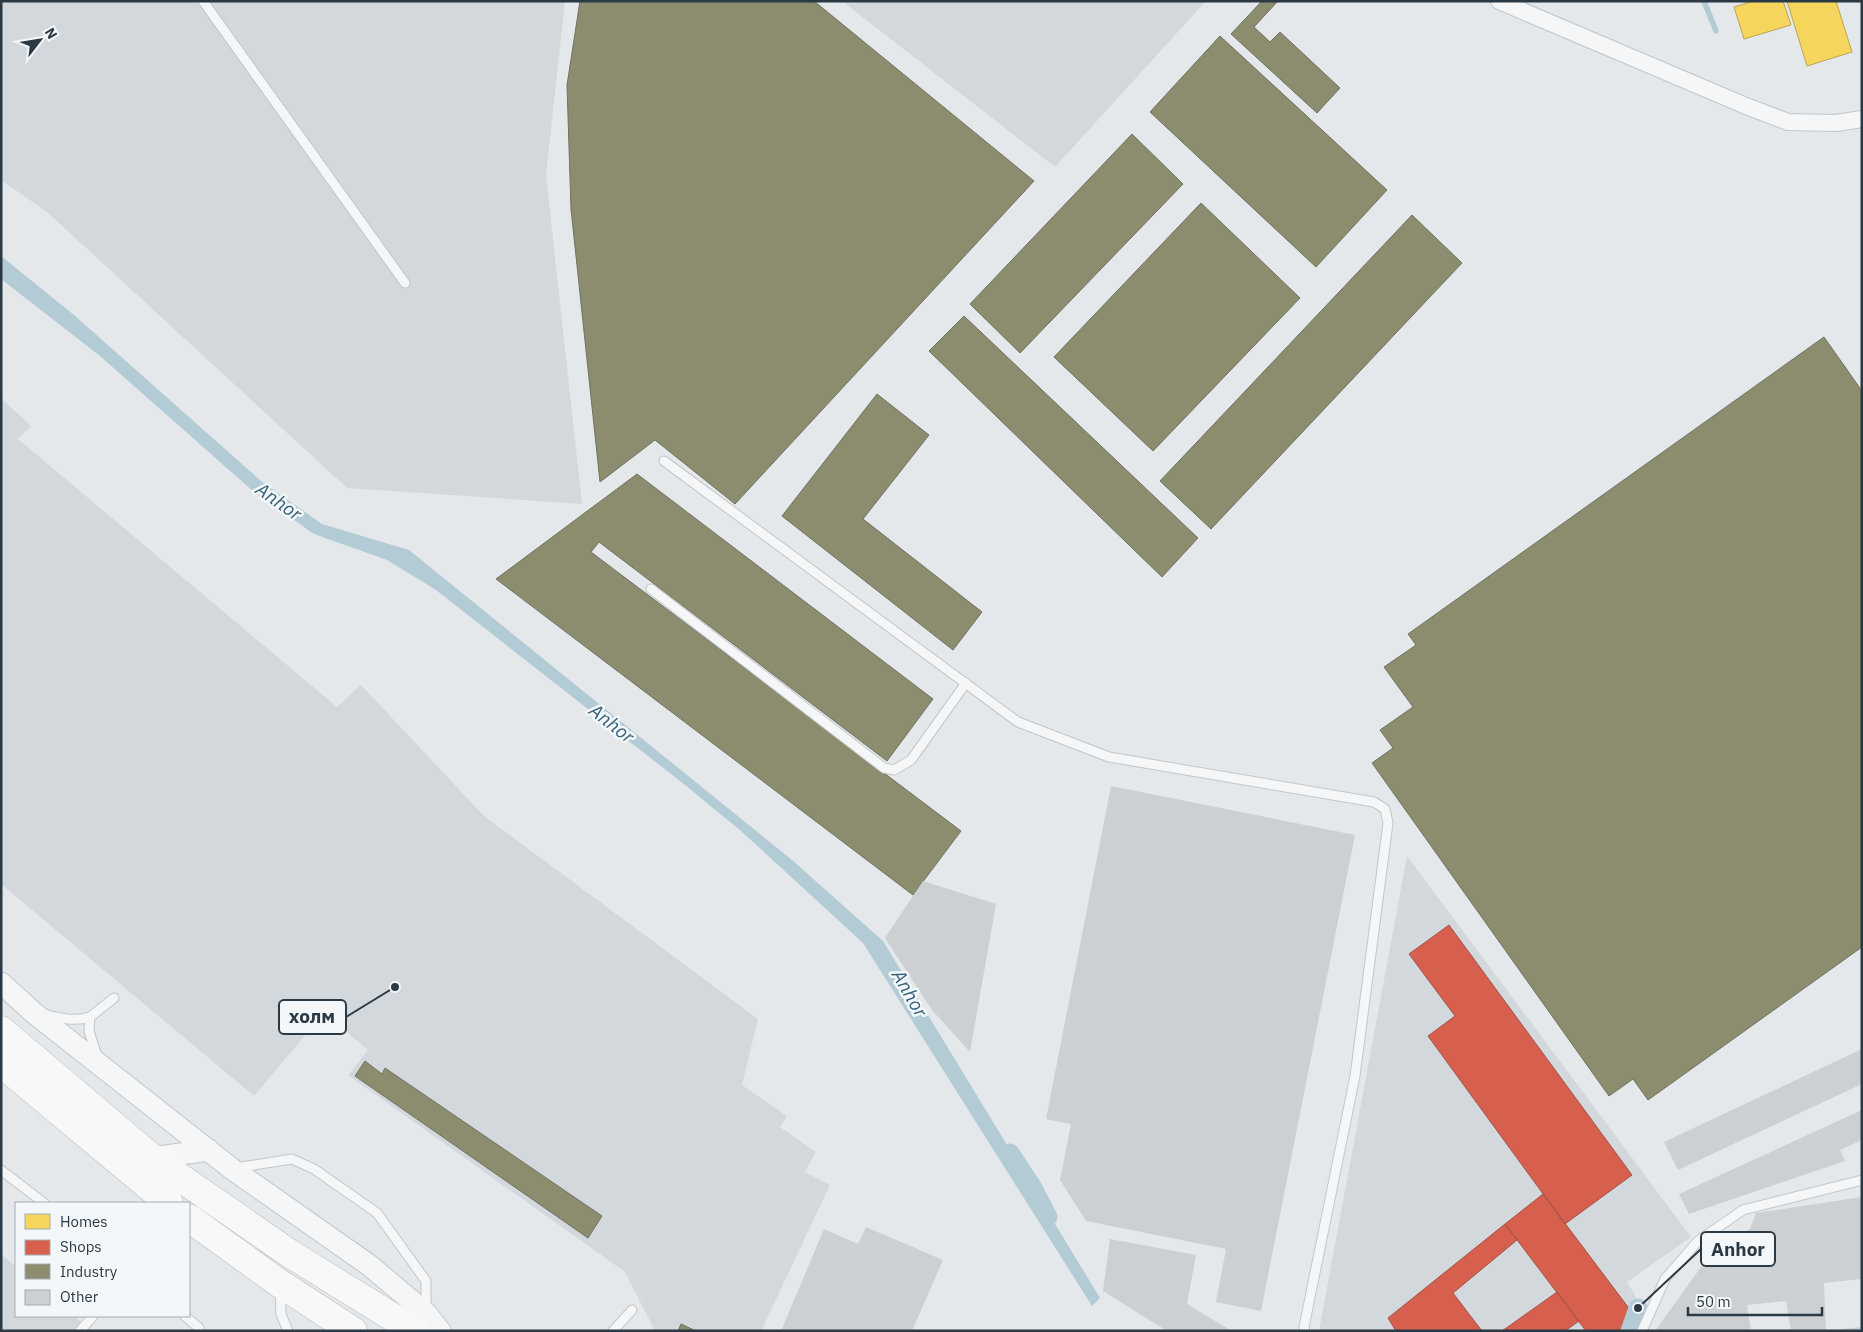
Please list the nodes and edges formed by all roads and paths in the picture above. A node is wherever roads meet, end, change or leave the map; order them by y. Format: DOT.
graph roads {
  1 [pos="203,1"];
  2 [pos="1499,1"];
  3 [pos="1862,120"];
  4 [pos="405,283"];
  5 [pos="664,461"];
  6 [pos="651,589"];
  7 [pos="966,683"];
  8 [pos="1,983"];
  9 [pos="114,998"];
  10 [pos="34,1012"];
  11 [pos="90,1017"];
  12 [pos="1,1030"];
  13 [pos="1,1063"];
  14 [pos="100,1063"];
  15 [pos="209,1150"];
  16 [pos="152,1158"];
  17 [pos="232,1169"];
  18 [pos="1,1170"];
  19 [pos="1862,1180"];
  20 [pos="43,1202"];
  21 [pos="168,1202"];
  22 [pos="190,1219"];
  23 [pos="279,1283"];
  24 [pos="632,1310"];
  25 [pos="92,1317"];
  26 [pos="186,1317"];
  27 [pos="421,1322"];
  28 [pos="199,1328"];
  29 [pos="80,1331"];
  30 [pos="288,1331"];
  31 [pos="353,1331"];
  32 [pos="440,1331"];
  33 [pos="613,1331"];
  34 [pos="1305,1331"];
  35 [pos="1642,1331"];
  1 -- 4 [label="lane"];
  2 -- 3 [label="street"];
  5 -- 7 [label="lane"];
  6 -- 7 [label="lane"];
  7 -- 34 [label="lane"];
  8 -- 10 [label="street"];
  9 -- 11 [label="lane"];
  10 -- 11 [label="lane"];
  10 -- 14 [label="street"];
  11 -- 14 [label="lane"];
  12 -- 16 [label="highway"];
  13 -- 21 [label="highway"];
  14 -- 15 [label="street"];
  15 -- 16 [label="street"];
  15 -- 17 [label="street"];
  16 -- 27 [label="highway"];
  17 -- 27 [label="street"];
  17 -- 27 [label="lane"];
  18 -- 20 [label="lane"];
  19 -- 35 [label="lane"];
  22 -- 23 [label="highway"];
  23 -- 30 [label="lane"];
  23 -- 31 [label="highway"];
  24 -- 33 [label="lane"];
  25 -- 29 [label="lane"];
  26 -- 28 [label="lane"];
  27 -- 32 [label="street"];
}
